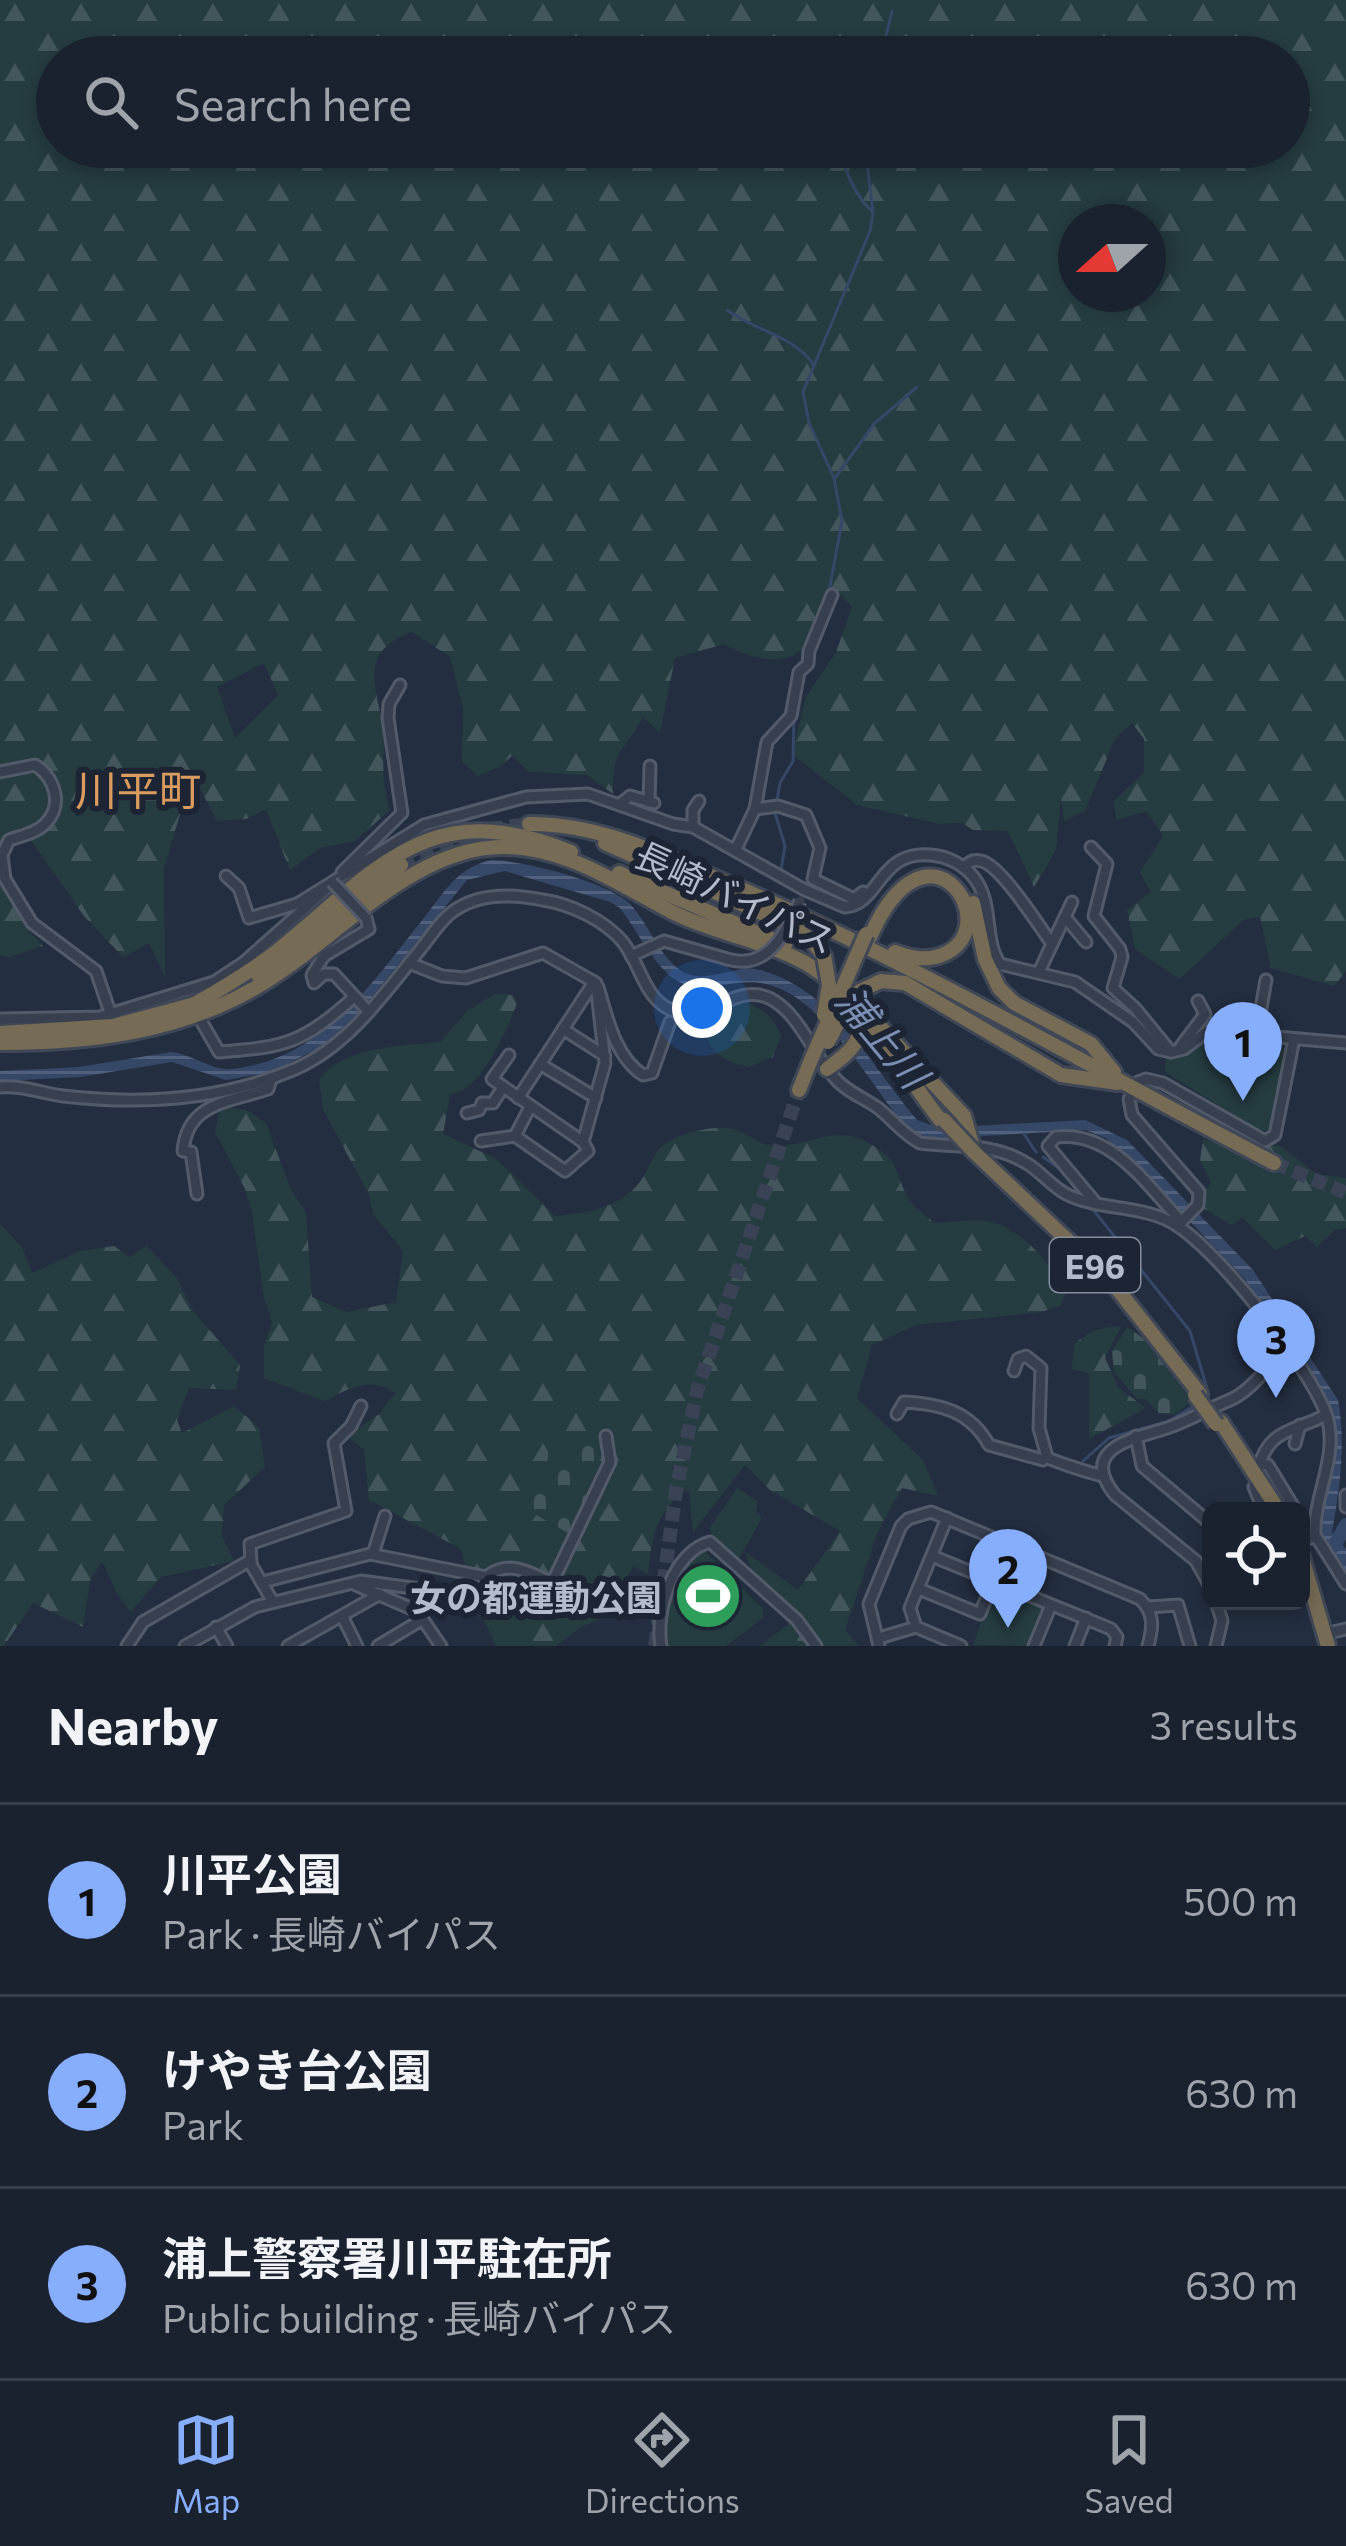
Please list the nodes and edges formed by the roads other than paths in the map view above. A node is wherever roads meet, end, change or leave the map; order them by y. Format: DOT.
graph roads {
  1 [pos="832,595"];
  2 [pos="400,685"];
  3 [pos="650,766"];
  4 [pos="0,772"];
  5 [pos="699,801"];
  6 [pos="620,803"];
  7 [pos="755,809"];
  8 [pos="574,827"];
  9 [pos="693,827"];
  10 [pos="605,844"];
  11 [pos="463,845"];
  12 [pos="1091,847"];
  13 [pos="736,849"];
  14 [pos="401,865"];
  15 [pos="963,867"];
  16 [pos="226,876"];
  17 [pos="880,877"];
  18 [pos="332,882"];
  19 [pos="801,895"];
  20 [pos="1072,902"];
  21 [pos="1065,917"];
  22 [pos="868,935"];
  23 [pos="1086,942"];
  24 [pos="1052,944"];
  25 [pos="635,954"];
  26 [pos="303,957"];
  27 [pos="409,963"];
  28 [pos="821,964"];
  29 [pos="1039,972"];
  30 [pos="1266,980"];
  31 [pos="595,982"];
  32 [pos="353,998"];
  33 [pos="1198,1000"];
  34 [pos="193,1006"];
  35 [pos="367,1010"];
  36 [pos="110,1012"];
  37 [pos="868,1014"];
  38 [pos="0,1019"];
  39 [pos="670,1022"];
  40 [pos="1258,1025"];
  41 [pos="563,1029"];
  42 [pos="0,1033"];
  43 [pos="1294,1039"];
  44 [pos="0,1043"];
  45 [pos="1346,1043"];
  46 [pos="1175,1051"];
  47 [pos="509,1055"];
  48 [pos="605,1056"];
  49 [pos="540,1064"];
  50 [pos="818,1064"];
  51 [pos="271,1079"];
  52 [pos="1119,1080"];
  53 [pos="1138,1082"];
  54 [pos="0,1087"];
  55 [pos="502,1087"];
  56 [pos="801,1091"];
  57 [pos="518,1098"];
  58 [pos="596,1098"];
  59 [pos="1129,1099"];
  60 [pos="530,1107"];
  61 [pos="467,1113"];
  62 [pos="943,1121"];
  63 [pos="515,1136"];
  64 [pos="481,1141"];
  65 [pos="583,1142"];
  66 [pos="972,1148"];
  67 [pos="1274,1163"];
  68 [pos="197,1195"];
  69 [pos="1095,1202"];
  70 [pos="1180,1224"];
  71 [pos="1286,1348"];
  72 [pos="1014,1372"];
  73 [pos="361,1406"];
  74 [pos="897,1414"];
  75 [pos="1326,1415"];
  76 [pos="1300,1424"];
  77 [pos="1346,1433"];
  78 [pos="606,1436"];
  79 [pos="1136,1436"];
  80 [pos="1330,1436"];
  81 [pos="1295,1444"];
  82 [pos="1047,1457"];
  83 [pos="1105,1476"];
  84 [pos="1254,1487"];
  85 [pos="1346,1495"];
  86 [pos="1258,1502"];
  87 [pos="1271,1502"];
  88 [pos="1291,1502"];
  89 [pos="1346,1507"];
  90 [pos="385,1516"];
  91 [pos="1202,1516"];
  92 [pos="947,1518"];
  93 [pos="1316,1537"];
  94 [pos="1310,1538"];
  95 [pos="373,1554"];
  96 [pos="932,1556"];
  97 [pos="251,1562"];
  98 [pos="1201,1567"];
  99 [pos="993,1581"];
  100 [pos="263,1582"];
  101 [pos="1310,1583"];
  102 [pos="351,1584"];
  103 [pos="1346,1584"];
  104 [pos="919,1589"];
  105 [pos="1310,1591"];
  106 [pos="380,1594"];
  107 [pos="471,1596"];
  108 [pos="273,1602"];
  109 [pos="1051,1605"];
  110 [pos="1149,1607"];
  111 [pos="1219,1610"];
  112 [pos="342,1616"];
  113 [pos="423,1618"];
  114 [pos="1086,1618"];
  115 [pos="216,1628"];
  116 [pos="916,1628"];
  117 [pos="1346,1629"];
  118 [pos="1328,1641"];
  119 [pos="879,1642"];
  120 [pos="127,1646"];
  121 [pos="185,1646"];
  122 [pos="227,1646"];
  123 [pos="289,1646"];
  124 [pos="357,1646"];
  125 [pos="377,1646"];
  126 [pos="441,1646"];
  127 [pos="661,1646"];
  128 [pos="816,1646"];
  129 [pos="961,1646"];
  130 [pos="1034,1646"];
  131 [pos="1075,1646"];
  132 [pos="1115,1646"];
  133 [pos="1148,1646"];
  134 [pos="1190,1646"];
  135 [pos="1216,1646"];
  1 -- 7 [label="street"];
  2 -- 18 [label="street"];
  3 -- 6 [label="street"];
  4 -- 36 [label="street"];
  5 -- 9 [label="street"];
  6 -- 9 [label="street"];
  6 -- 18 [label="street"];
  7 -- 13 [label="street"];
  7 -- 17 [label="street"];
  8 -- 10 [label="highway, 長崎バイパス"];
  8 -- 22 [label="highway"];
  8 -- 52 [label="highway, 長崎バイパス"];
  9 -- 13 [label="street"];
  10 -- 28 [label="highway"];
  10 -- 52 [label="highway, 長崎バイパス"];
  11 -- 26 [label="highway, 長崎バイパス / E96"];
  12 -- 46 [label="street"];
  13 -- 19 [label="street"];
  14 -- 34 [label="highway, 長崎バイパス / E96"];
  15 -- 17 [label="street"];
  15 -- 24 [label="street"];
  15 -- 29 [label="street"];
  16 -- 18 [label="street"];
  17 -- 19 [label="street"];
  18 -- 32 [label="street, bridge"];
  18 -- 34 [label="street"];
  19 -- 25 [label="street, bridge"];
  20 -- 21 [label="street"];
  21 -- 23 [label="street"];
  21 -- 24 [label="street"];
  22 -- 50 [label="highway, bridge"];
  22 -- 52 [label="highway"];
  24 -- 29 [label="street"];
  25 -- 27 [label="street"];
  25 -- 50 [label="street"];
  26 -- 28 [label="highway, 長崎バイパス / E96"];
  26 -- 44 [label="highway, 長崎バイパス / E96"];
  27 -- 31 [label="street"];
  27 -- 35 [label="street"];
  28 -- 50 [label="highway, bridge"];
  28 -- 50 [label="highway"];
  28 -- 62 [label="highway, 長崎バイパス / E96"];
  29 -- 46 [label="street"];
  30 -- 40 [label="street"];
  31 -- 39 [label="street"];
  31 -- 41 [label="street"];
  31 -- 48 [label="street"];
  32 -- 34 [label="street"];
  32 -- 35 [label="street"];
  33 -- 46 [label="street"];
  34 -- 36 [label="street"];
  34 -- 37 [label="highway, 長崎バイパス / E96"];
  34 -- 42 [label="highway, 長崎バイパス / E96"];
  35 -- 51 [label="street"];
  36 -- 38 [label="street"];
  37 -- 62 [label="highway, 長崎バイパス / E96"];
  37 -- 66 [label="highway"];
  40 -- 43 [label="street"];
  40 -- 46 [label="street"];
  41 -- 48 [label="street"];
  41 -- 49 [label="street"];
  43 -- 45 [label="street"];
  43 -- 53 [label="street"];
  47 -- 55 [label="street"];
  48 -- 58 [label="street"];
  49 -- 57 [label="street"];
  49 -- 58 [label="street"];
  50 -- 52 [label="highway, bridge"];
  50 -- 56 [label="highway"];
  50 -- 66 [label="street"];
  51 -- 54 [label="street"];
  51 -- 68 [label="street"];
  52 -- 67 [label="highway, 長崎バイパス"];
  55 -- 57 [label="street"];
  55 -- 61 [label="street"];
  57 -- 60 [label="street"];
  58 -- 65 [label="street"];
  59 -- 70 [label="street"];
  60 -- 63 [label="street"];
  60 -- 65 [label="street"];
  62 -- 66 [label="highway, 長崎バイパス / E96, bridge"];
  63 -- 64 [label="street"];
  63 -- 65 [label="street"];
  66 -- 69 [label="street"];
  66 -- 87 [label="highway, 長崎バイパス / E96, bridge"];
  69 -- 70 [label="street"];
  69 -- 70 [label="street"];
  70 -- 71 [label="street"];
  71 -- 75 [label="street"];
  71 -- 79 [label="street"];
  72 -- 82 [label="street"];
  73 -- 97 [label="street"];
  74 -- 82 [label="street"];
  75 -- 76 [label="street"];
  75 -- 80 [label="street"];
  76 -- 81 [label="street"];
  76 -- 88 [label="street"];
  77 -- 80 [label="street"];
  78 -- 95 [label="street"];
  79 -- 83 [label="street"];
  79 -- 91 [label="street"];
  80 -- 93 [label="street"];
  82 -- 83 [label="street"];
  83 -- 98 [label="street"];
  84 -- 86 [label="street"];
  85 -- 89 [label="street"];
  90 -- 95 [label="street"];
  92 -- 96 [label="street"];
  92 -- 110 [label="street"];
  92 -- 119 [label="street"];
  93 -- 94 [label="street"];
  93 -- 103 [label="street"];
  95 -- 100 [label="street"];
  96 -- 99 [label="street"];
  96 -- 104 [label="street"];
  97 -- 100 [label="street"];
  97 -- 120 [label="street"];
  99 -- 104 [label="street"];
  99 -- 109 [label="street"];
  100 -- 108 [label="street"];
  101 -- 118 [label="highway"];
  102 -- 106 [label="street"];
  102 -- 107 [label="street"];
  102 -- 108 [label="street"];
  104 -- 116 [label="street"];
  105 -- 118 [label="highway"];
  106 -- 112 [label="street"];
  106 -- 113 [label="street"];
  108 -- 115 [label="street"];
  109 -- 114 [label="street"];
  109 -- 130 [label="street"];
  110 -- 133 [label="street"];
  110 -- 134 [label="street"];
  111 -- 135 [label="street"];
  112 -- 123 [label="street"];
  112 -- 124 [label="street"];
  113 -- 125 [label="street"];
  113 -- 126 [label="street"];
  114 -- 131 [label="street"];
  114 -- 132 [label="street"];
  115 -- 121 [label="street"];
  115 -- 122 [label="street"];
  116 -- 119 [label="street"];
  116 -- 129 [label="street"];
  117 -- 118 [label="street"];
  127 -- 128 [label="street"];
}
